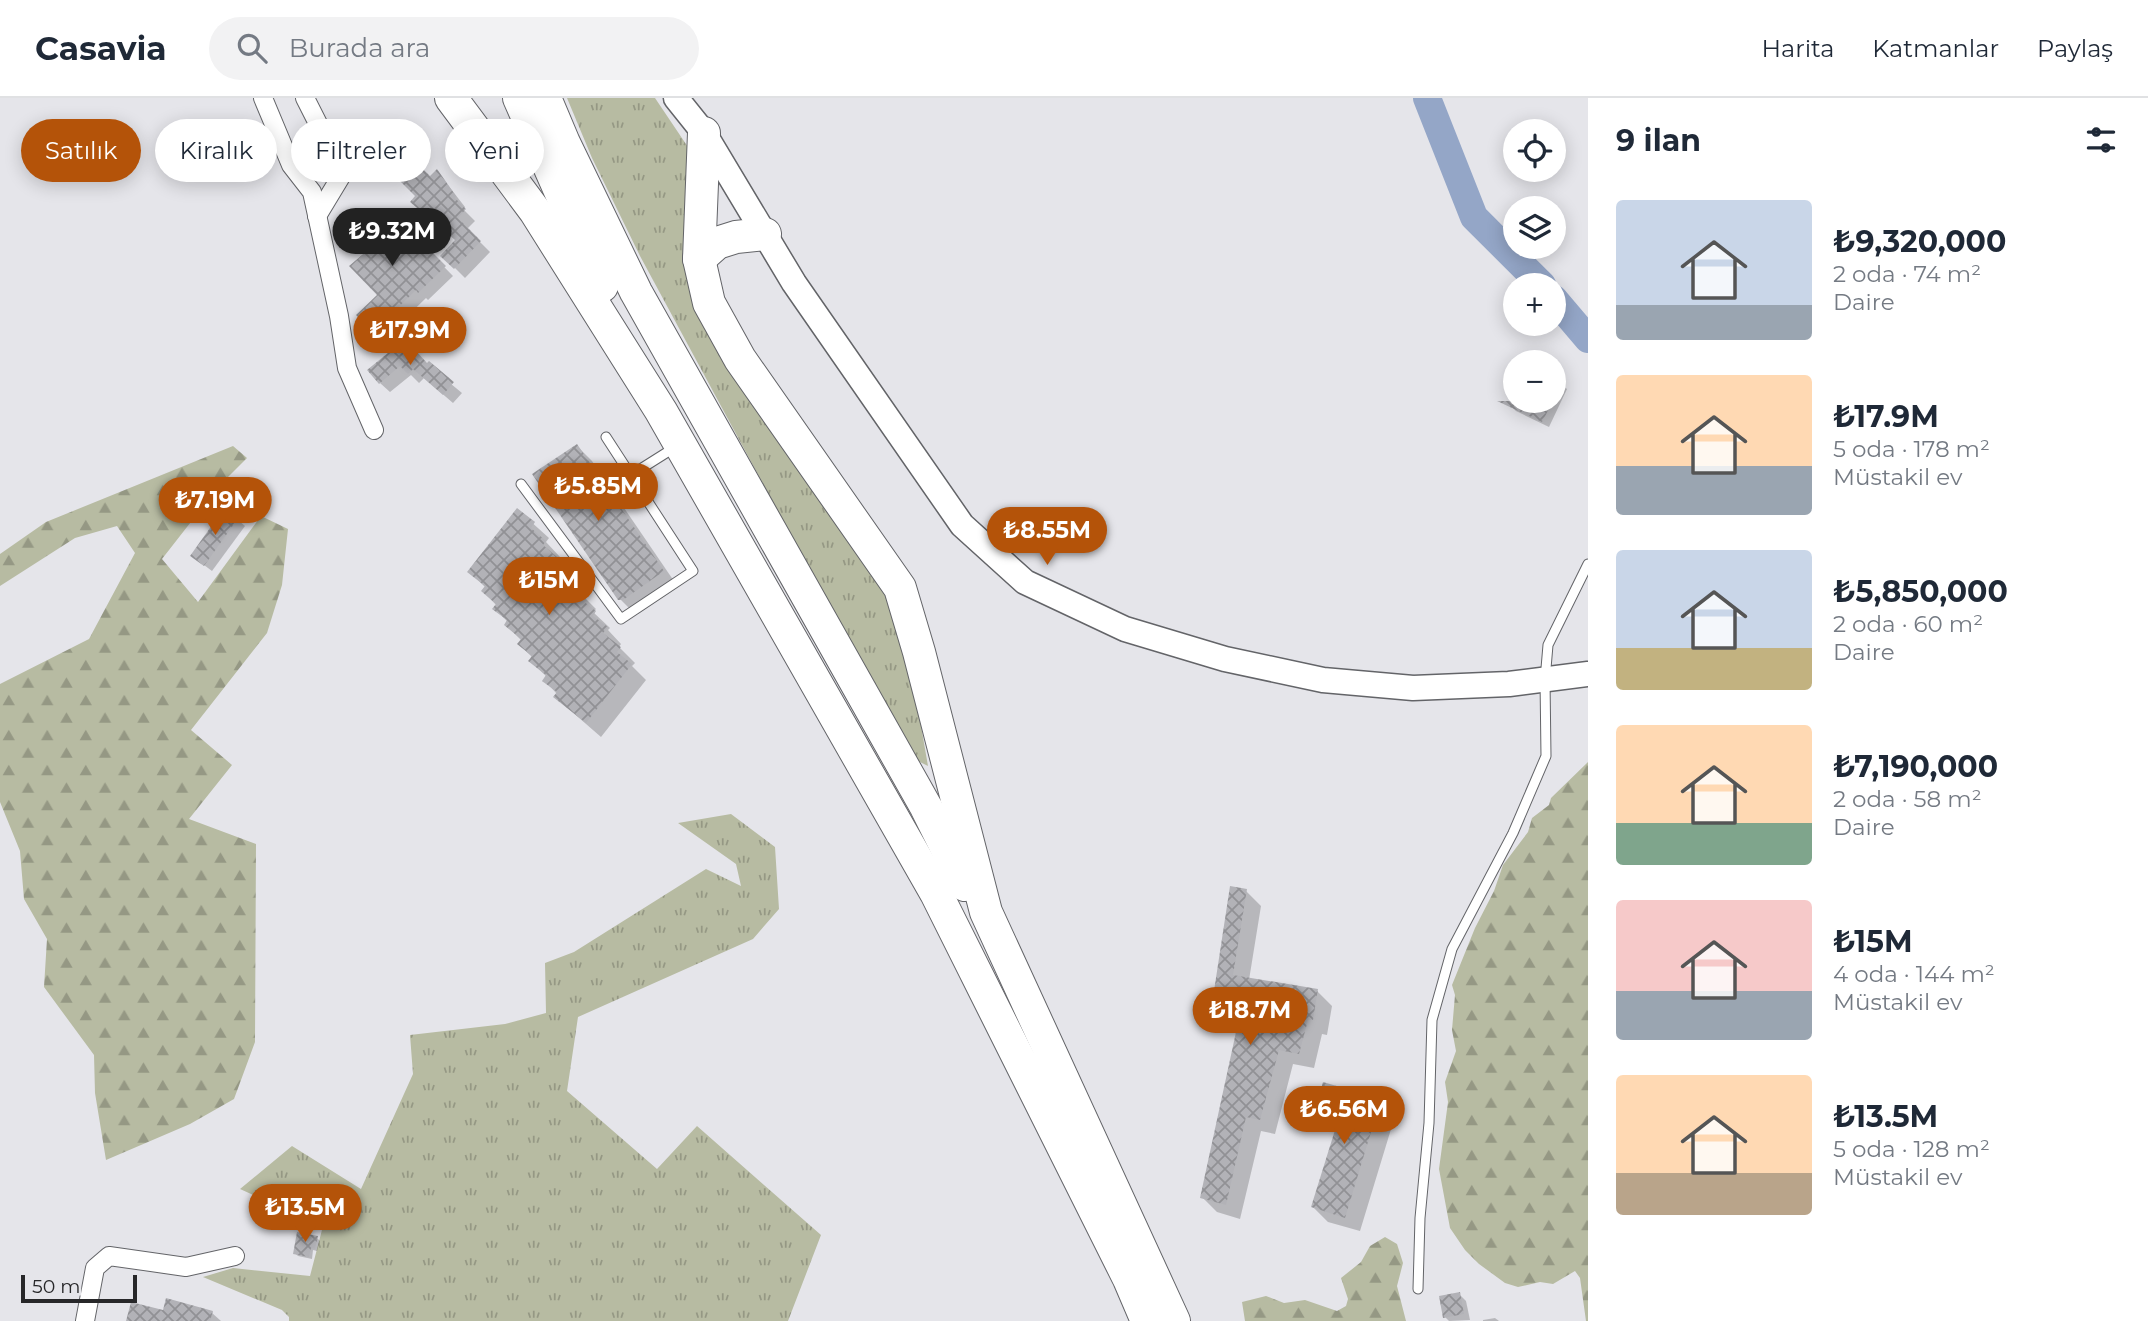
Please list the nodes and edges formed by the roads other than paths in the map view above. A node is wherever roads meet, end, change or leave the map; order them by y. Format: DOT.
graph roads {
  1 [pos="263,98"];
  2 [pos="305,98"];
  3 [pos="451,98"];
  4 [pos="519,98"];
  5 [pos="545,98"];
  6 [pos="676,98"];
  7 [pos="704,133"];
  8 [pos="317,216"];
  9 [pos="765,234"];
  10 [pos="699,259"];
  11 [pos="661,411"];
  12 [pos="374,430"];
  13 [pos="606,437"];
  14 [pos="680,444"];
  15 [pos="631,475"];
  16 [pos="521,484"];
  17 [pos="1588,564"];
  18 [pos="1588,674"];
  19 [pos="1545,680"];
  20 [pos="1090,1141"];
  21 [pos="235,1256"];
  22 [pos="1418,1289"];
  23 [pos="85,1321"];
  24 [pos="1147,1321"];
  25 [pos="1174,1321"];
  1 -- 8 [label="street"];
  2 -- 8 [label="street"];
  3 -- 11 [label="highway"];
  4 -- 11 [label="highway"];
  5 -- 20 [label="highway"];
  6 -- 7 [label="street"];
  7 -- 9 [label="street"];
  7 -- 10 [label="highway"];
  8 -- 12 [label="street"];
  9 -- 10 [label="highway"];
  9 -- 19 [label="street"];
  10 -- 20 [label="highway"];
  11 -- 14 [label="highway"];
  13 -- 15 [label="lane"];
  14 -- 15 [label="lane"];
  14 -- 24 [label="highway"];
  15 -- 16 [label="lane"];
  17 -- 19 [label="lane"];
  18 -- 19 [label="street"];
  19 -- 22 [label="lane"];
  20 -- 25 [label="highway"];
  21 -- 23 [label="street"];
}
